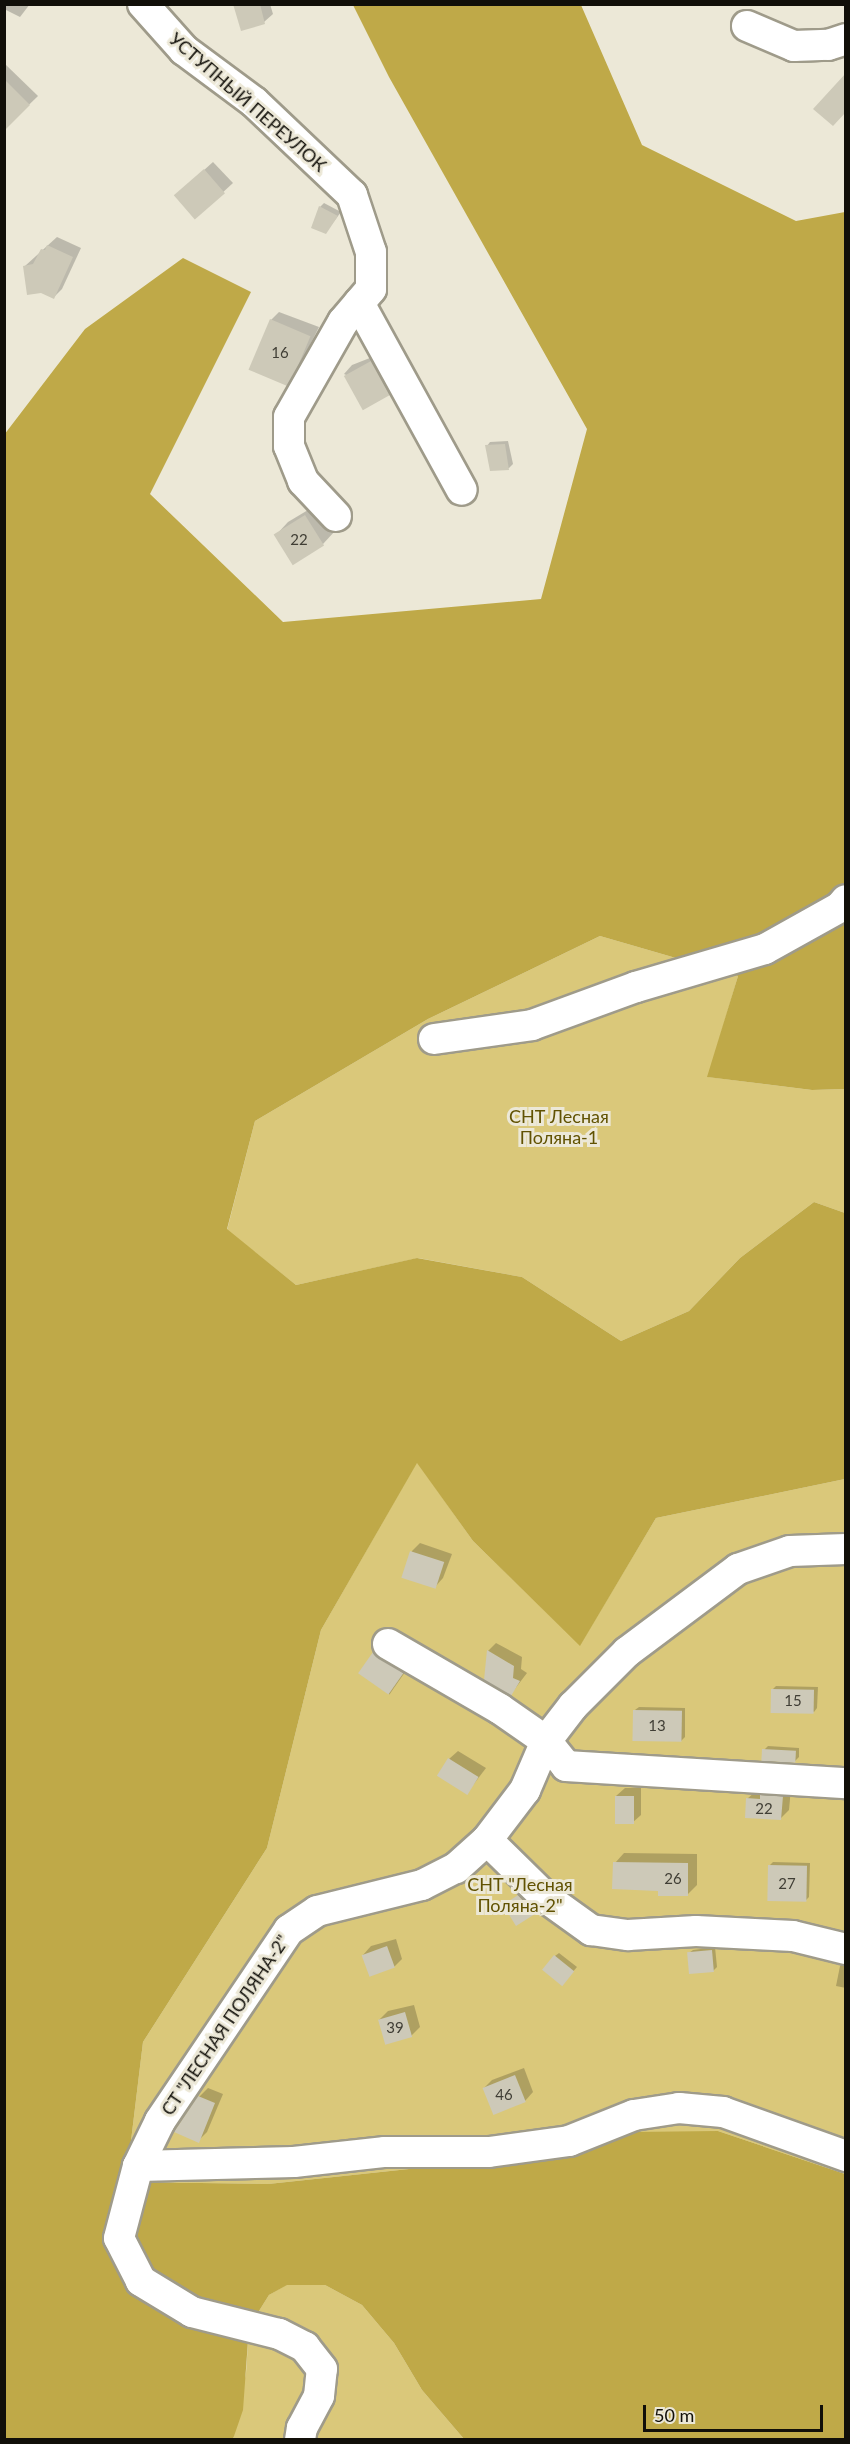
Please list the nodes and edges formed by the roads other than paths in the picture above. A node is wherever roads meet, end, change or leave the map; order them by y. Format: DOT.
graph roads {
  1 [pos="144,4"];
  2 [pos="747,26"];
  3 [pos="846,39"];
  4 [pos="359,303"];
  5 [pos="462,490"];
  6 [pos="336,516"];
  7 [pos="846,900"];
  8 [pos="434,1039"];
  9 [pos="846,1549"];
  10 [pos="388,1644"];
  11 [pos="546,1740"];
  12 [pos="846,1783"];
  13 [pos="487,1840"];
  14 [pos="846,1949"];
  15 [pos="846,2156"];
  16 [pos="138,2166"];
  17 [pos="300,2439"];
  1 -- 4 [label="street, УСТУПНЫЙ ПЕРЕУЛОК"];
  2 -- 3 [label="street"];
  4 -- 5 [label="street"];
  4 -- 6 [label="street, УСТУПНЫЙ ПЕРЕУЛОК"];
  7 -- 8 [label="street"];
  9 -- 11 [label="street, СТ \"ЛЕСНАЯ ПОЛЯНА-2\""];
  10 -- 11 [label="street"];
  11 -- 12 [label="street"];
  11 -- 13 [label="street, СТ \"ЛЕСНАЯ ПОЛЯНА-2\""];
  13 -- 14 [label="street"];
  13 -- 16 [label="street, СТ \"ЛЕСНАЯ ПОЛЯНА-2\""];
  15 -- 16 [label="street"];
  16 -- 17 [label="street, СТ \"ЛЕСНАЯ ПОЛЯНА-2\""];
}
